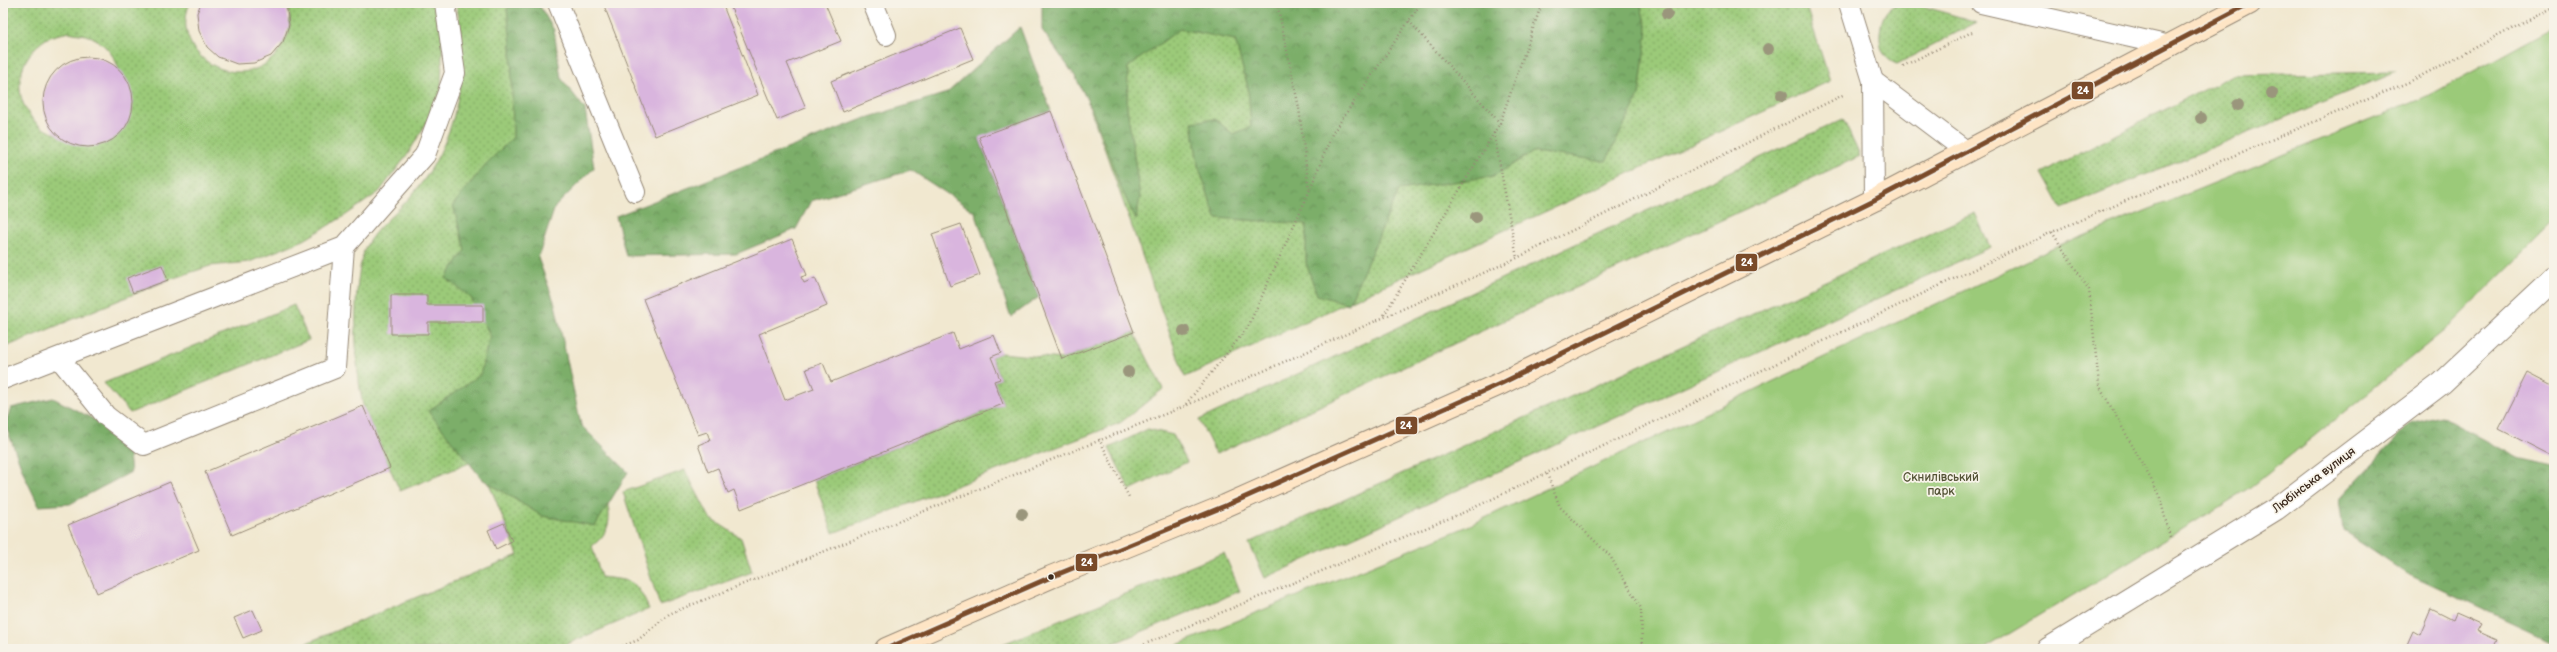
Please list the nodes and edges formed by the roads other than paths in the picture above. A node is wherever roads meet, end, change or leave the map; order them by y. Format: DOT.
graph roads {
  1 [pos="445,3"];
  2 [pos="558,3"];
  3 [pos="873,3"];
  4 [pos="1849,3"];
  5 [pos="1981,3"];
  6 [pos="2250,3"];
  7 [pos="886,35"];
  8 [pos="2170,46"];
  9 [pos="1873,81"];
  10 [pos="1966,151"];
  11 [pos="635,192"];
  12 [pos="1874,200"];
  13 [pos="344,247"];
  14 [pos="2554,278"];
  15 [pos="59,358"];
  16 [pos="3,379"];
  17 [pos="886,649"];
  18 [pos="2048,649"];
  1 -- 13 [label="lane"];
  2 -- 11 [label="lane"];
  3 -- 7 [label="lane"];
  4 -- 9 [label="lane"];
  5 -- 8 [label="lane"];
  6 -- 8 [label="main road"];
  8 -- 10 [label="main road"];
  9 -- 10 [label="lane"];
  9 -- 12 [label="lane"];
  10 -- 12 [label="main road"];
  12 -- 17 [label="main road"];
  13 -- 15 [label="lane"];
  13 -- 15 [label="lane"];
  14 -- 18 [label="street, Любінська вулиця"];
  15 -- 16 [label="lane"];
}
